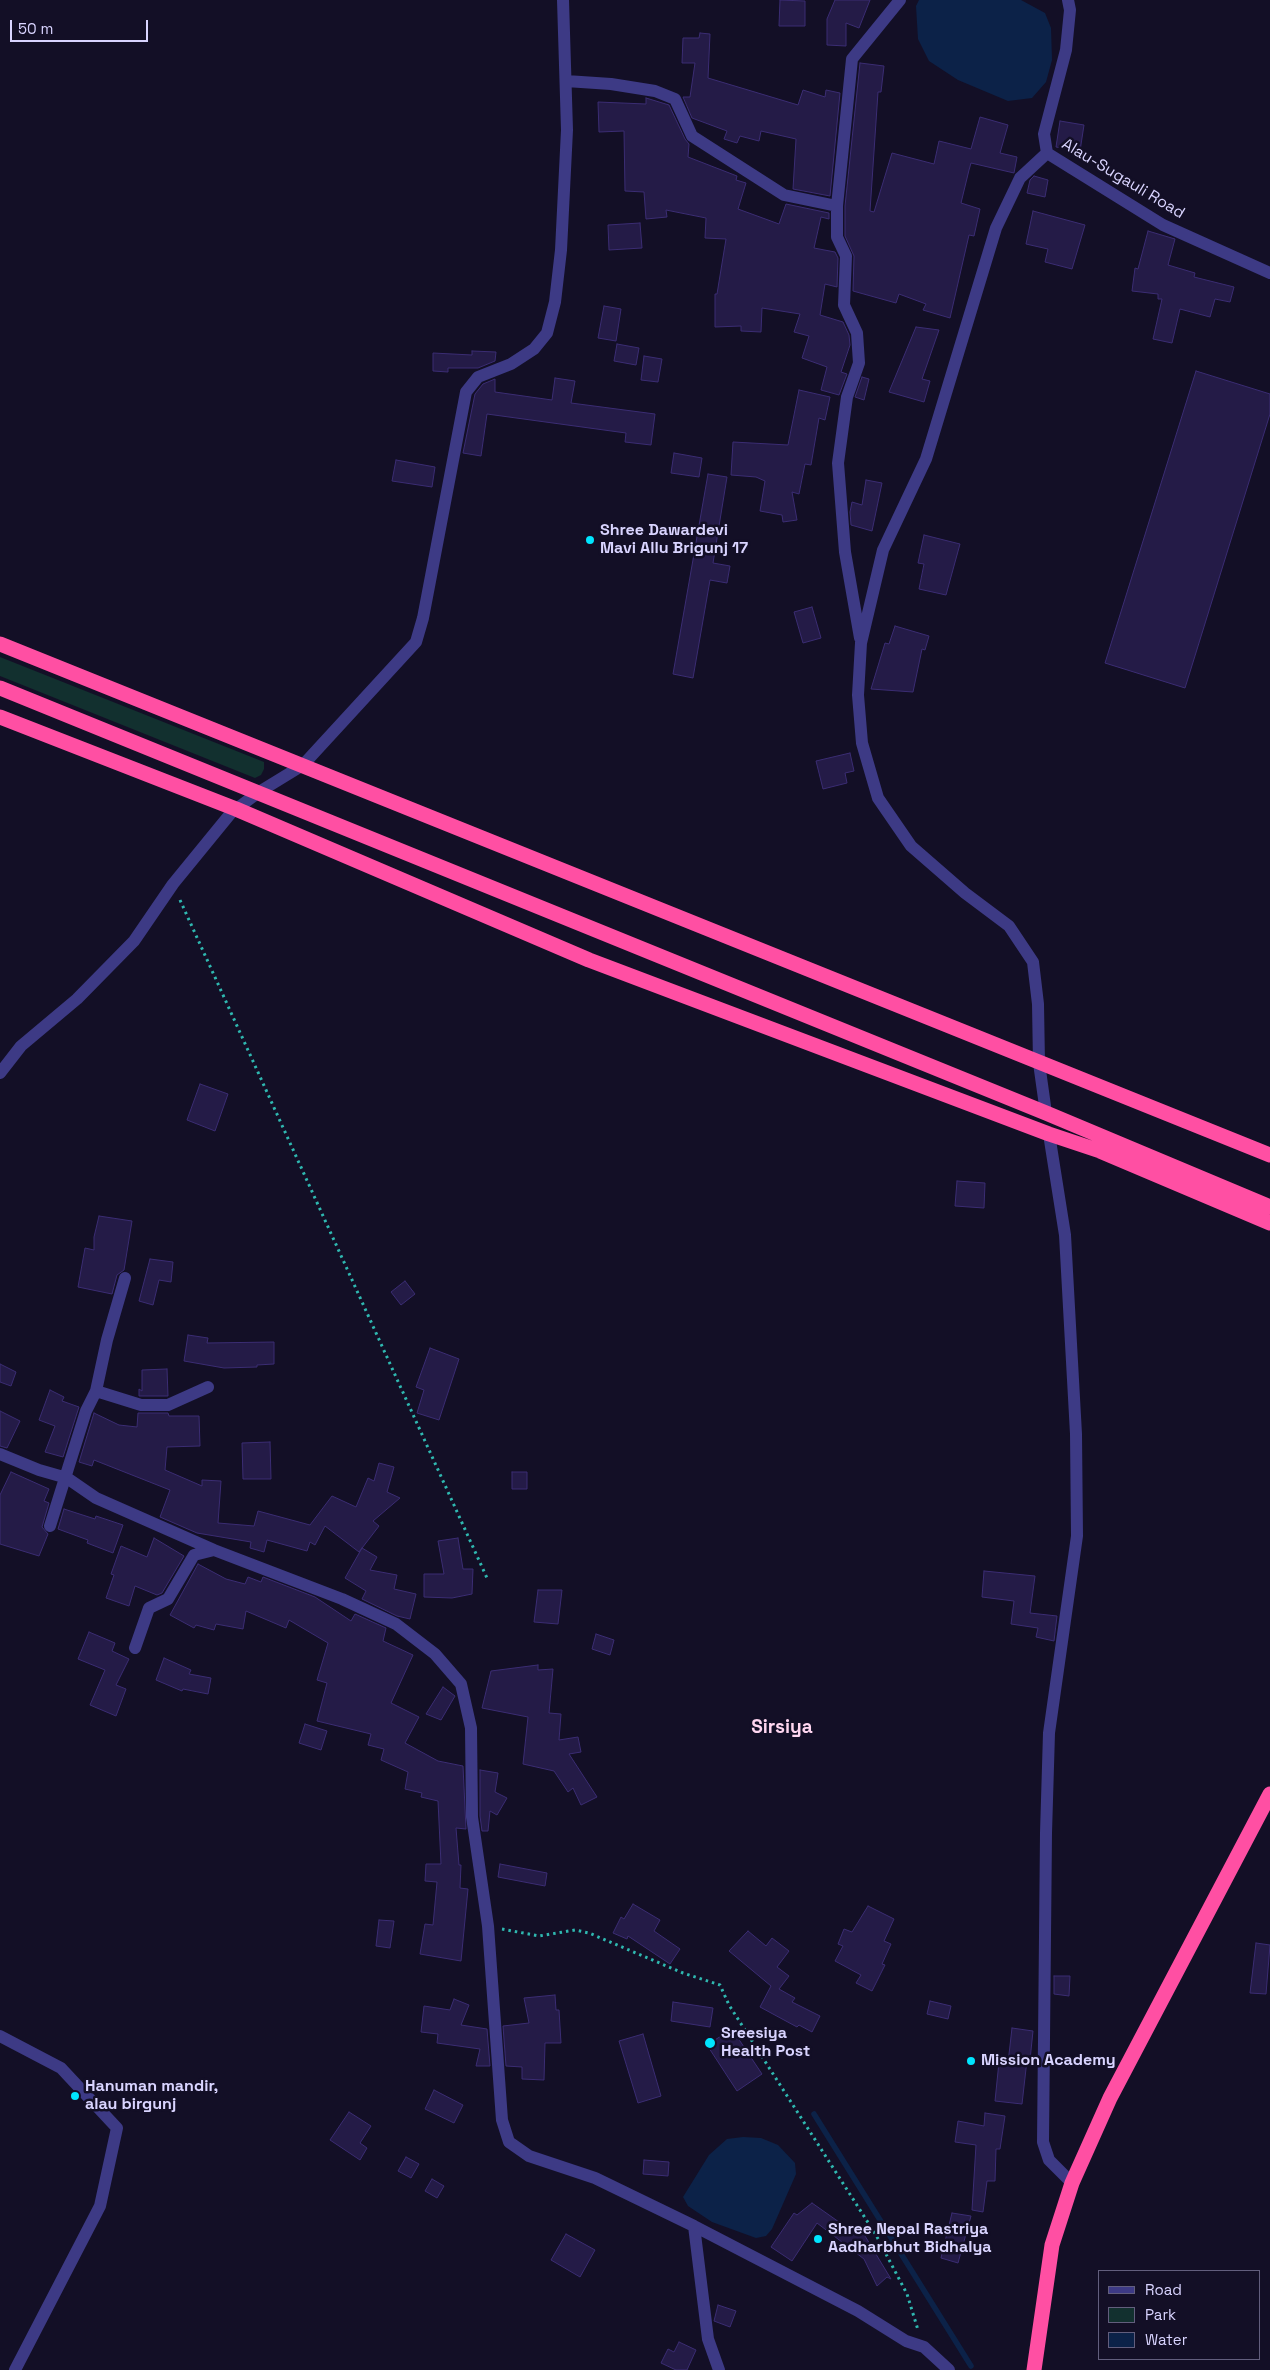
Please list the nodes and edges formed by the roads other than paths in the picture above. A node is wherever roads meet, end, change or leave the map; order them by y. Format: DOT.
graph roads {
  1 [pos="563,0"];
  2 [pos="900,0"];
  3 [pos="1068,0"];
  4 [pos="566,81"];
  5 [pos="1047,154"];
  6 [pos="837,206"];
  7 [pos="1270,273"];
  8 [pos="861,643"];
  9 [pos="0,644"];
  10 [pos="0,688"];
  11 [pos="0,717"];
  12 [pos="303,765"];
  13 [pos="259,792"];
  14 [pos="236,809"];
  15 [pos="1039,1063"];
  16 [pos="0,1073"];
  17 [pos="1046,1112"];
  18 [pos="1049,1134"];
  19 [pos="1270,1155"];
  20 [pos="1270,1207"];
  21 [pos="1270,1223"];
  22 [pos="125,1278"];
  23 [pos="208,1387"];
  24 [pos="96,1391"];
  25 [pos="0,1454"];
  26 [pos="67,1478"];
  27 [pos="50,1526"];
  28 [pos="214,1550"];
  29 [pos="135,1648"];
  30 [pos="1270,1794"];
  31 [pos="0,2036"];
  32 [pos="1072,2183"];
  33 [pos="694,2226"];
  34 [pos="15,2370"];
  35 [pos="719,2370"];
  36 [pos="949,2370"];
  37 [pos="1034,2370"];
  1 -- 4 [label="street"];
  2 -- 6 [label="street"];
  3 -- 5 [label="street, Alau-Sugauli Road"];
  4 -- 6 [label="street"];
  4 -- 12 [label="street"];
  5 -- 7 [label="street, Alau-Sugauli Road"];
  5 -- 8 [label="street"];
  6 -- 8 [label="street"];
  8 -- 15 [label="street"];
  9 -- 12 [label="highway"];
  10 -- 13 [label="highway"];
  11 -- 14 [label="highway"];
  12 -- 13 [label="street"];
  12 -- 15 [label="highway"];
  13 -- 14 [label="street"];
  13 -- 17 [label="highway"];
  14 -- 16 [label="street"];
  14 -- 18 [label="highway"];
  15 -- 17 [label="street"];
  15 -- 19 [label="highway"];
  17 -- 20 [label="highway"];
  18 -- 21 [label="highway"];
  18 -- 32 [label="street"];
  22 -- 24 [label="street"];
  23 -- 24 [label="street"];
  24 -- 26 [label="street"];
  25 -- 26 [label="street"];
  26 -- 27 [label="street"];
  26 -- 28 [label="street"];
  28 -- 29 [label="street"];
  28 -- 33 [label="street"];
  30 -- 32 [label="highway"];
  31 -- 34 [label="street"];
  32 -- 37 [label="highway"];
  33 -- 35 [label="street"];
  33 -- 36 [label="street"];
}
